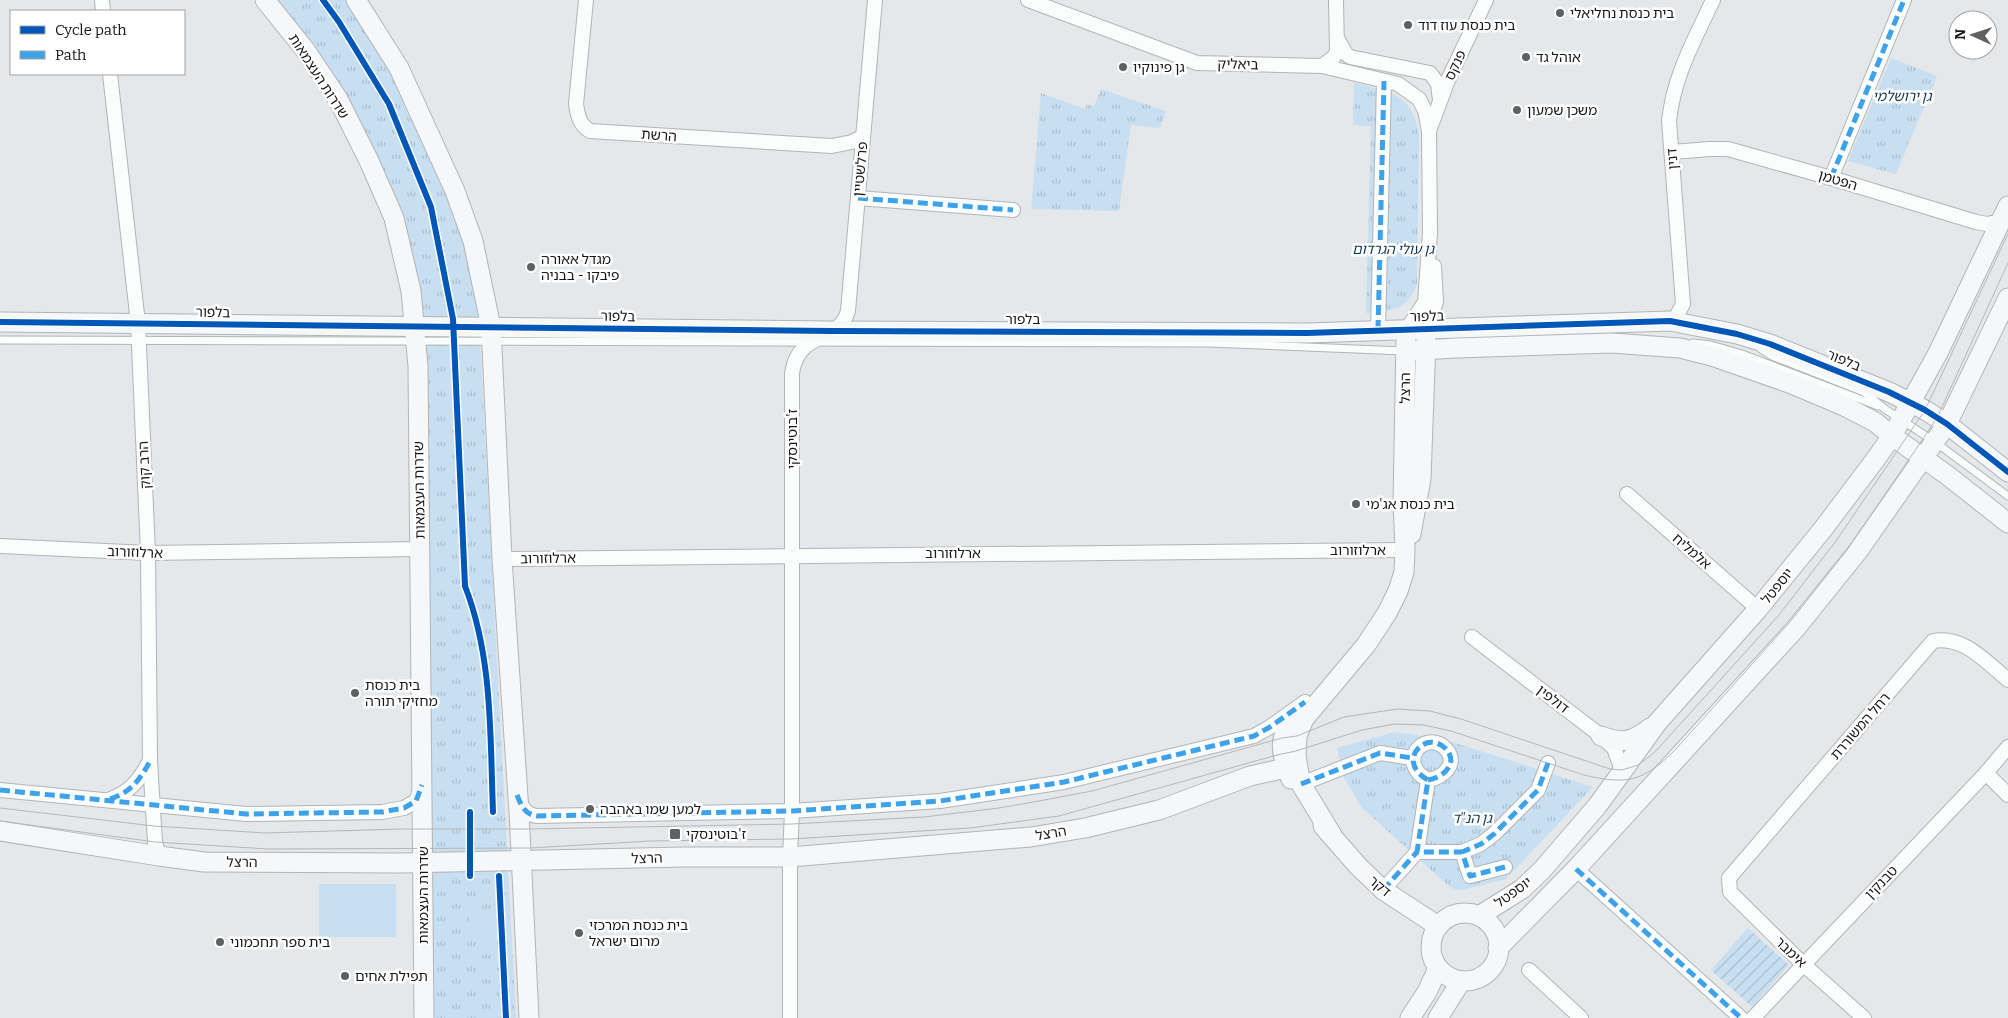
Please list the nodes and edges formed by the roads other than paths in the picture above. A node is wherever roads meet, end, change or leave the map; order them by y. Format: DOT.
graph roads {
  1 [pos="266,0"];
  2 [pos="356,0"];
  3 [pos="586,0"];
  4 [pos="875,0"];
  5 [pos="1028,0"];
  6 [pos="1336,0"];
  7 [pos="1486,0"];
  8 [pos="1714,0"];
  9 [pos="1904,0"];
  10 [pos="1337,38"];
  11 [pos="1322,66"];
  12 [pos="110,75"];
  13 [pos="1384,81"];
  14 [pos="1440,101"];
  15 [pos="1429,132"];
  16 [pos="862,137"];
  17 [pos="1672,152"];
  18 [pos="1831,178"];
  19 [pos="858,198"];
  20 [pos="1013,210"];
  21 [pos="2005,214"];
  22 [pos="1430,233"];
  23 [pos="2008,298"];
  24 [pos="1670,321"];
  25 [pos="0,322"];
  26 [pos="1426,328"];
  27 [pos="1407,329"];
  28 [pos="1378,330"];
  29 [pos="833,331"];
  30 [pos="138,332"];
  31 [pos="415,334"];
  32 [pos="1737,334"];
  33 [pos="492,335"];
  34 [pos="0,340"];
  35 [pos="809,343"];
  36 [pos="1650,346"];
  37 [pos="1456,348"];
  38 [pos="1406,351"];
  39 [pos="1425,351"];
  40 [pos="1424,386"];
  41 [pos="1885,409"];
  42 [pos="1906,411"];
  43 [pos="1947,424"];
  44 [pos="1892,436"];
  45 [pos="1935,442"];
  46 [pos="1923,459"];
  47 [pos="2008,472"];
  48 [pos="1947,475"];
  49 [pos="1906,483"];
  50 [pos="1627,494"];
  51 [pos="2007,496"];
  52 [pos="2008,523"];
  53 [pos="0,546"];
  54 [pos="420,549"];
  55 [pos="1405,550"];
  56 [pos="148,553"];
  57 [pos="792,555"];
  58 [pos="502,559"];
  59 [pos="1758,609"];
  60 [pos="1472,637"];
  61 [pos="1366,645"];
  62 [pos="2008,680"];
  63 [pos="1304,702"];
  64 [pos="1657,723"];
  65 [pos="1601,736"];
  66 [pos="2008,746"];
  67 [pos="1412,758"];
  68 [pos="150,761"];
  69 [pos="1292,763"];
  70 [pos="1548,763"];
  71 [pos="1622,770"];
  72 [pos="1986,772"];
  73 [pos="1250,776"];
  74 [pos="1428,780"];
  75 [pos="1301,784"];
  76 [pos="422,785"];
  77 [pos="0,790"];
  78 [pos="517,795"];
  79 [pos="2008,795"];
  80 [pos="108,800"];
  81 [pos="152,805"];
  82 [pos="792,811"];
  83 [pos="1311,814"];
  84 [pos="0,831"];
  85 [pos="1332,835"];
  86 [pos="1417,852"];
  87 [pos="1462,852"];
  88 [pos="159,856"];
  89 [pos="790,856"];
  90 [pos="521,861"];
  91 [pos="422,863"];
  92 [pos="1505,868"];
  93 [pos="1576,869"];
  94 [pos="1729,878"];
  95 [pos="1383,890"];
  96 [pos="1479,916"];
  97 [pos="1438,926"];
  98 [pos="1498,948"];
  99 [pos="1803,964"];
  100 [pos="1438,968"];
  101 [pos="1529,970"];
  102 [pos="1461,981"];
  103 [pos="1574,1016"];
  104 [pos="424,1018"];
  105 [pos="529,1018"];
  106 [pos="790,1018"];
  107 [pos="1410,1018"];
  108 [pos="1438,1018"];
  109 [pos="1741,1018"];
  110 [pos="1753,1018"];
  111 [pos="1864,1018"];
  1 -- 31 [label="street, שדרות העצמאות"];
  2 -- 33 [label="street"];
  3 -- 16 [label="street, הרשת"];
  4 -- 16 [label="street, פרלשטיין"];
  5 -- 11 [label="street, ביאליק"];
  6 -- 10 [label="street"];
  7 -- 14 [label="street, פנקס"];
  8 -- 17 [label="street, דנין"];
  9 -- 18 [label="street"];
  10 -- 11 [label="street"];
  10 -- 14 [label="street"];
  11 -- 13 [label="street, ביאליק"];
  12 -- 30 [label="street, הרב קוק"];
  13 -- 15 [label="street, ביאליק"];
  13 -- 28 [label="street"];
  14 -- 15 [label="street, פנקס"];
  15 -- 22 [label="street, הרצל"];
  16 -- 19 [label="street, פרלשטיין"];
  17 -- 18 [label="street, הפטמן"];
  17 -- 24 [label="street, דנין"];
  18 -- 21 [label="street, הפטמן"];
  19 -- 20 [label="street"];
  19 -- 29 [label="street, פרלשטיין"];
  21 -- 42 [label="street, יוספטל"];
  22 -- 26 [label="street, הרצל"];
  22 -- 27 [label="street, הרצל"];
  23 -- 43 [label="street, יוספטל"];
  24 -- 26 [label="street, בלפור"];
  24 -- 32 [label="street, בלפור"];
  25 -- 30 [label="street, בלפור"];
  26 -- 27 [label="street, בלפור"];
  26 -- 39 [label="street, הרצל"];
  27 -- 28 [label="street, בלפור"];
  27 -- 38 [label="street, הרצל"];
  28 -- 29 [label="street, בלפור"];
  29 -- 33 [label="street, בלפור"];
  29 -- 35 [label="street, ז'בוטינסקי"];
  30 -- 31 [label="street, בלפור"];
  30 -- 34 [label="lane, בלפור"];
  30 -- 56 [label="street, הרב קוק"];
  31 -- 33 [label="street, בלפור"];
  31 -- 54 [label="street, שדרות העצמאות"];
  32 -- 41 [label="lane"];
  32 -- 42 [label="street, בלפור"];
  33 -- 35 [label="lane, בלפור"];
  33 -- 58 [label="street"];
  35 -- 38 [label="lane, בלפור"];
  35 -- 57 [label="street, ז'בוטינסקי"];
  36 -- 37 [label="street, בלפור"];
  36 -- 41 [label="lane"];
  36 -- 44 [label="street, בלפור"];
  37 -- 39 [label="street, בלפור"];
  37 -- 40 [label="street"];
  38 -- 39 [label="street, בלפור"];
  38 -- 55 [label="street, הרצל"];
  39 -- 40 [label="street, הרצל"];
  40 -- 55 [label="street, הרצל"];
  41 -- 42 [label="lane"];
  42 -- 43 [label="street, בלפור"];
  42 -- 44 [label="street, יוספטל"];
  42 -- 45 [label="lane"];
  43 -- 45 [label="street, יוספטל"];
  43 -- 47 [label="street, בלפור"];
  44 -- 46 [label="street, בלפור"];
  44 -- 59 [label="street, יוספטל"];
  45 -- 46 [label="street, יוספטל"];
  45 -- 51 [label="lane"];
  46 -- 48 [label="street, בלפור"];
  46 -- 49 [label="street, יוספטל"];
  48 -- 49 [label="street"];
  48 -- 52 [label="street, בלפור"];
  49 -- 93 [label="street, יוספטל"];
  50 -- 59 [label="street, אלמליח"];
  53 -- 56 [label="street, ארלוזורוב"];
  54 -- 56 [label="street, ארלוזורוב"];
  54 -- 76 [label="street, שדרות העצמאות"];
  55 -- 57 [label="street, ארלוזורוב"];
  55 -- 61 [label="street, הרצל"];
  56 -- 68 [label="street, הרב קוק"];
  57 -- 58 [label="street, ארלוזורוב"];
  57 -- 82 [label="street, ז'בוטינסקי"];
  58 -- 78 [label="street"];
  59 -- 64 [label="street, יוספטל"];
  60 -- 65 [label="street, דולפין"];
  61 -- 63 [label="street, הרצל"];
  61 -- 69 [label="street, הרצל"];
  62 -- 94 [label="street, רחל המשוררת"];
  63 -- 69 [label="street, הרצל"];
  63 -- 82 [label="street, הרצל"];
  64 -- 65 [label="street"];
  64 -- 71 [label="street, יוספטל"];
  65 -- 71 [label="street, דולפין"];
  66 -- 72 [label="street, טבנקין"];
  67 -- 74 [label="street"];
  67 -- 74 [label="street"];
  67 -- 75 [label="street"];
  68 -- 80 [label="street"];
  68 -- 81 [label="street, הרב קוק"];
  69 -- 73 [label="street, הרצל"];
  69 -- 75 [label="street, דקר"];
  69 -- 83 [label="street, דקר"];
  70 -- 87 [label="street"];
  71 -- 96 [label="street, יוספטל"];
  72 -- 79 [label="street"];
  72 -- 99 [label="street, טבנקין"];
  73 -- 83 [label="street"];
  73 -- 89 [label="street, הרצל"];
  74 -- 86 [label="street"];
  75 -- 85 [label="street, דקר"];
  76 -- 81 [label="street"];
  76 -- 91 [label="street, שדרות העצמאות"];
  77 -- 80 [label="street"];
  78 -- 82 [label="street, הרצל"];
  78 -- 90 [label="street"];
  80 -- 81 [label="street"];
  81 -- 88 [label="street, הרב קוק"];
  82 -- 89 [label="street, ז'בוטינסקי"];
  83 -- 85 [label="street, דקר"];
  84 -- 88 [label="street, הרצל"];
  85 -- 95 [label="street, דקר"];
  86 -- 87 [label="street"];
  86 -- 95 [label="street"];
  87 -- 92 [label="street"];
  88 -- 91 [label="street, הרצל"];
  89 -- 90 [label="street, הרצל"];
  89 -- 106 [label="street, ז'בוטינסקי"];
  90 -- 91 [label="street, הרצל"];
  90 -- 105 [label="street"];
  91 -- 104 [label="street, שדרות העצמאות"];
  93 -- 98 [label="street, יוספטל"];
  93 -- 109 [label="street"];
  94 -- 99 [label="street, אימבר"];
  95 -- 97 [label="street, דקר"];
  96 -- 97 [label="street"];
  96 -- 98 [label="street"];
  97 -- 100 [label="street"];
  98 -- 102 [label="street"];
  99 -- 110 [label="street, טבנקין"];
  99 -- 111 [label="street, אימבר"];
  100 -- 102 [label="street"];
  100 -- 107 [label="street"];
  101 -- 103 [label="street"];
  102 -- 108 [label="street"];
}
